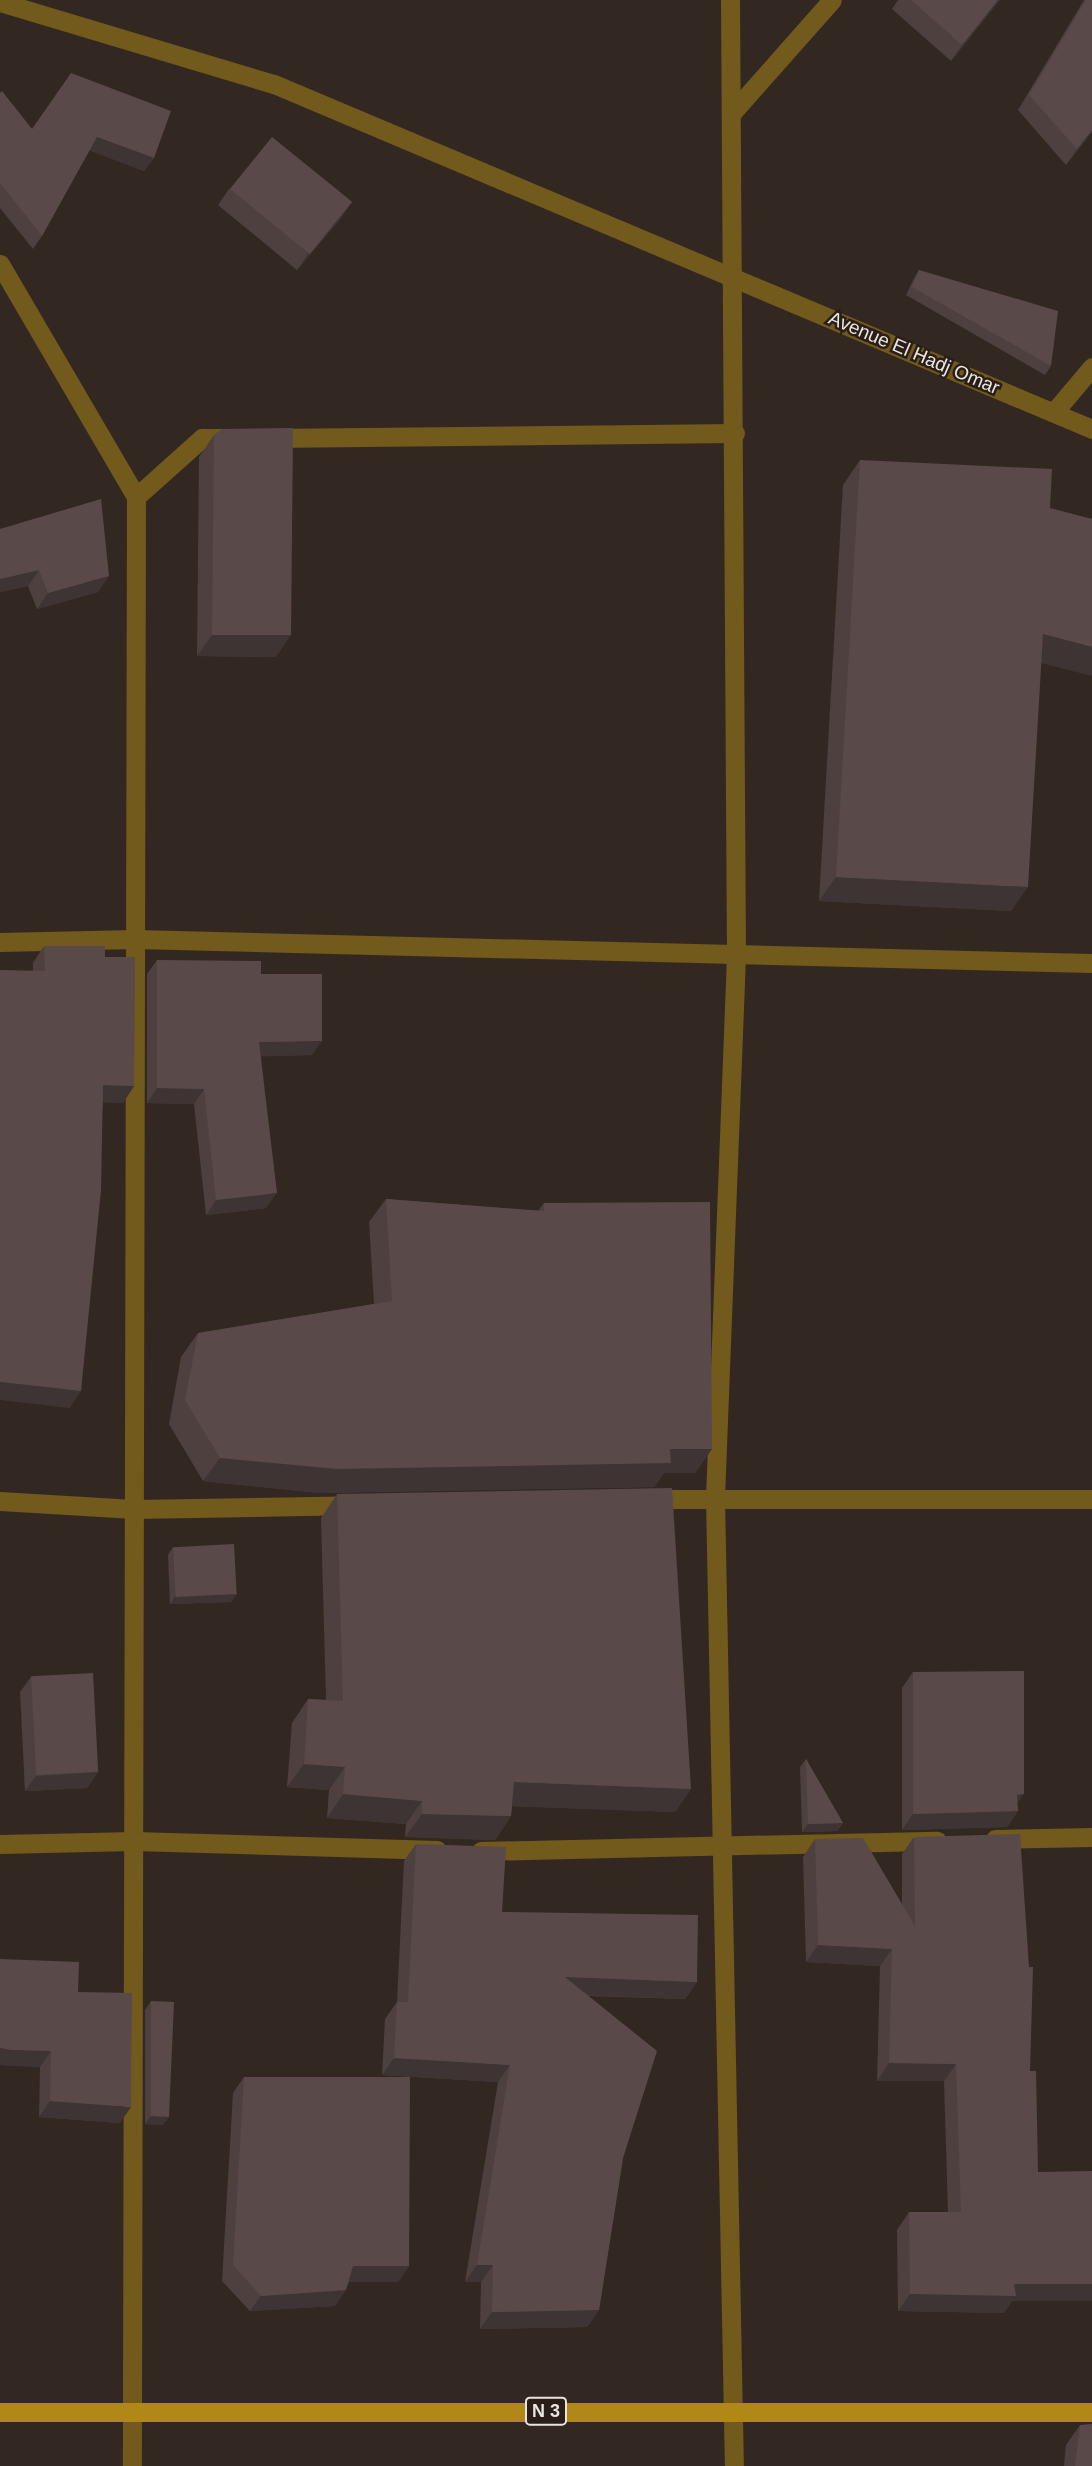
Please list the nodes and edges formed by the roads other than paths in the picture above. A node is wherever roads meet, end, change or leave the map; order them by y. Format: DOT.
graph roads {
  1 [pos="730,0"];
  2 [pos="832,0"];
  3 [pos="0,2"];
  4 [pos="732,114"];
  5 [pos="0,264"];
  6 [pos="735,277"];
  7 [pos="1092,368"];
  8 [pos="1054,412"];
  9 [pos="1092,429"];
  10 [pos="735,433"];
  11 [pos="136,497"];
  12 [pos="135,939"];
  13 [pos="0,942"];
  14 [pos="736,956"];
  15 [pos="1092,964"];
  16 [pos="715,1498"];
  17 [pos="632,1499"];
  18 [pos="1092,1499"];
  19 [pos="0,1501"];
  20 [pos="383,1504"];
  21 [pos="134,1509"];
  22 [pos="1092,1837"];
  23 [pos="134,1841"];
  24 [pos="0,1844"];
  25 [pos="722,1846"];
  26 [pos="132,2411"];
  27 [pos="734,2411"];
  28 [pos="0,2412"];
  29 [pos="1092,2412"];
  30 [pos="132,2466"];
  31 [pos="734,2466"];
  1 -- 4 [label="street"];
  2 -- 4 [label="street"];
  3 -- 6 [label="street, Avenue El Hadj Omar"];
  4 -- 6 [label="street"];
  5 -- 11 [label="street"];
  6 -- 8 [label="street, Avenue El Hadj Omar"];
  6 -- 10 [label="street"];
  7 -- 8 [label="street"];
  8 -- 9 [label="street, Avenue El Hadj Omar"];
  10 -- 11 [label="street"];
  10 -- 14 [label="street"];
  11 -- 12 [label="street"];
  12 -- 13 [label="street"];
  12 -- 14 [label="street"];
  12 -- 21 [label="street"];
  14 -- 15 [label="street"];
  14 -- 16 [label="street"];
  16 -- 17 [label="street"];
  16 -- 18 [label="street"];
  16 -- 25 [label="street"];
  19 -- 21 [label="street"];
  20 -- 21 [label="street"];
  21 -- 23 [label="street"];
  22 -- 25 [label="street"];
  23 -- 24 [label="street"];
  23 -- 25 [label="street"];
  23 -- 26 [label="street"];
  25 -- 27 [label="street"];
  26 -- 27 [label="main road, N 3"];
  26 -- 28 [label="main road, N 3"];
  26 -- 30 [label="street"];
  27 -- 29 [label="main road, N 3"];
  27 -- 31 [label="street"];
}
